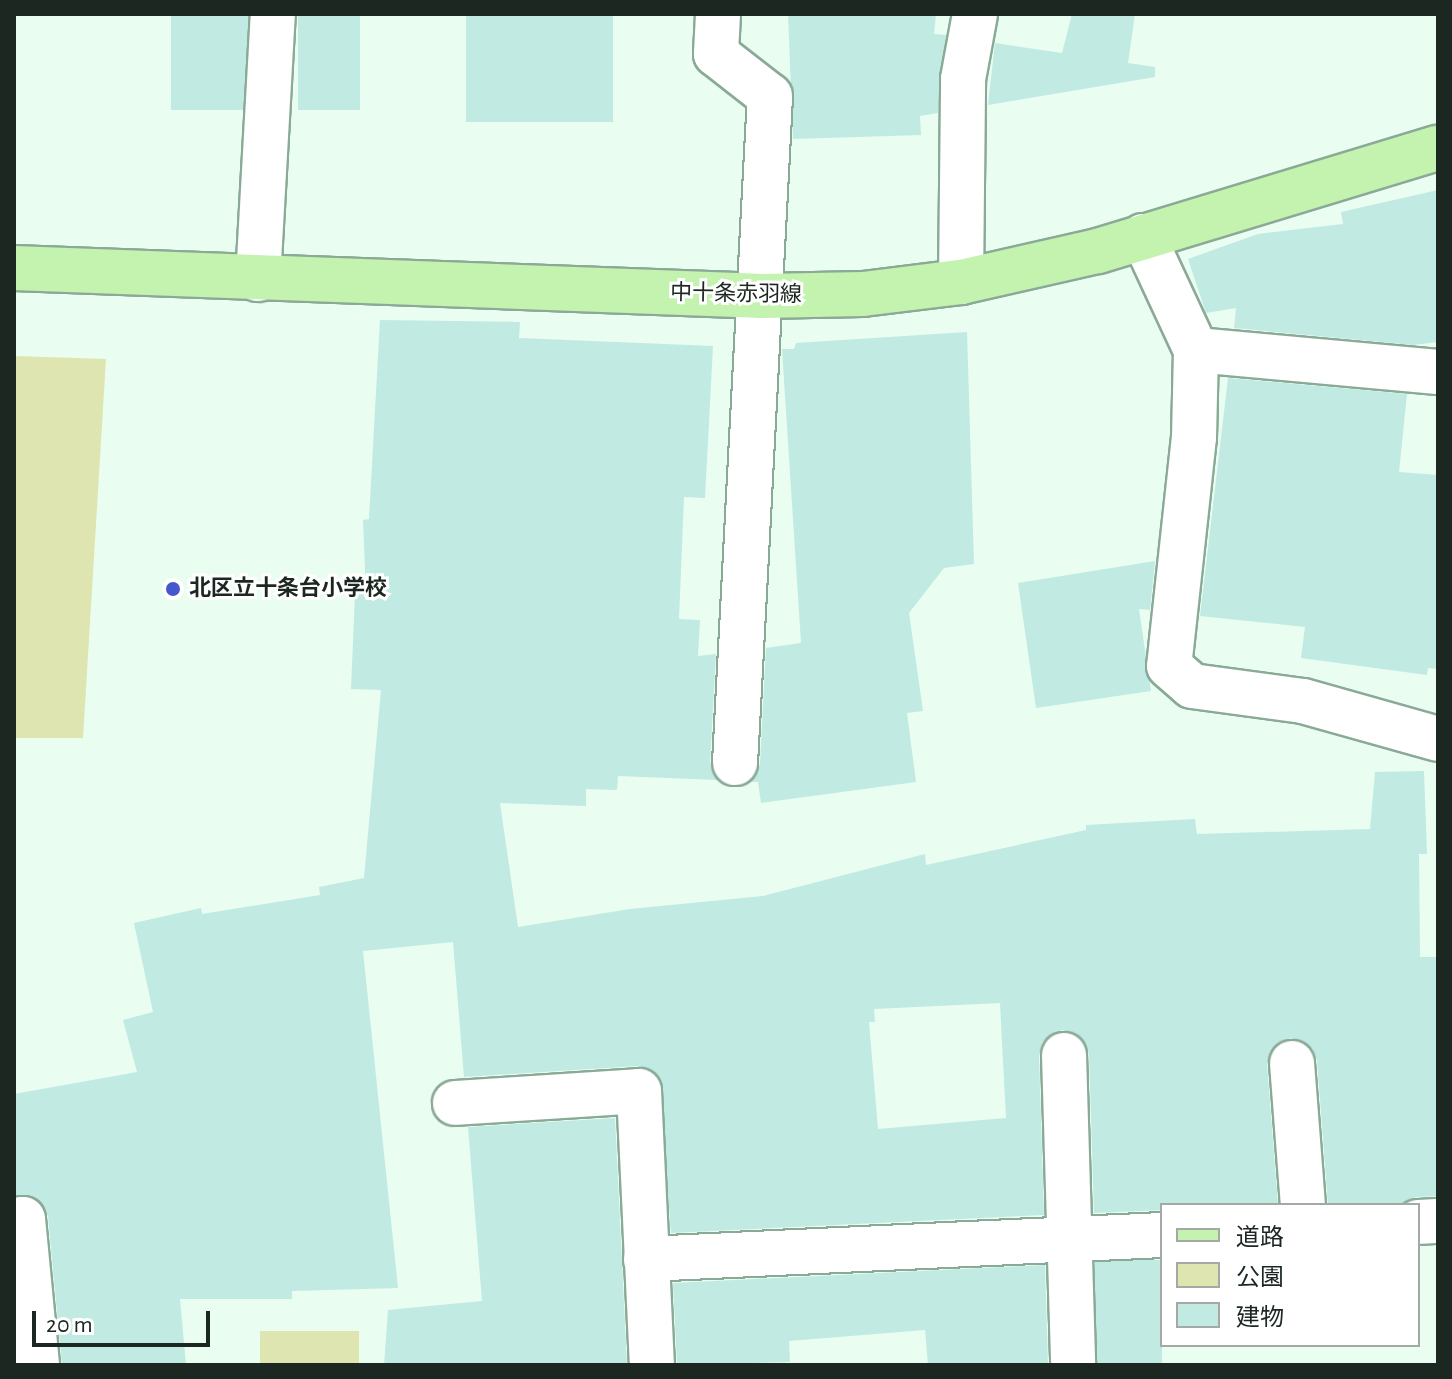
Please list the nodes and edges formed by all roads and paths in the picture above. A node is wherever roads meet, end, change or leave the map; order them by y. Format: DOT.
graph roads {
  1 [pos="273,14"];
  2 [pos="718,14"];
  3 [pos="975,14"];
  4 [pos="1438,148"];
  5 [pos="1143,236"];
  6 [pos="14,268"];
  7 [pos="258,279"];
  8 [pos="961,282"];
  9 [pos="763,296"];
  10 [pos="1196,350"];
  11 [pos="1438,372"];
  12 [pos="1438,739"];
  13 [pos="735,763"];
  14 [pos="1064,1055"];
  15 [pos="1292,1063"];
  16 [pos="455,1103"];
  17 [pos="1303,1203"];
  18 [pos="14,1221"];
  19 [pos="1160,1235"];
  20 [pos="1069,1239"];
  21 [pos="646,1259"];
  22 [pos="37,1365"];
  23 [pos="652,1365"];
  24 [pos="1073,1365"];
  1 -- 7 [label="street"];
  2 -- 9 [label="street"];
  3 -- 8 [label="street"];
  4 -- 5 [label="main road, 中十条赤羽線"];
  5 -- 8 [label="main road, 中十条赤羽線"];
  5 -- 10 [label="street"];
  6 -- 7 [label="main road, 中十条赤羽線"];
  7 -- 9 [label="main road, 中十条赤羽線"];
  8 -- 9 [label="main road, 中十条赤羽線"];
  9 -- 13 [label="street"];
  10 -- 11 [label="street"];
  10 -- 12 [label="street"];
  14 -- 20 [label="street"];
  15 -- 17 [label="street"];
  16 -- 21 [label="street"];
  18 -- 22 [label="street"];
  19 -- 20 [label="street"];
  20 -- 21 [label="street"];
  20 -- 24 [label="street"];
  21 -- 23 [label="street"];
}
